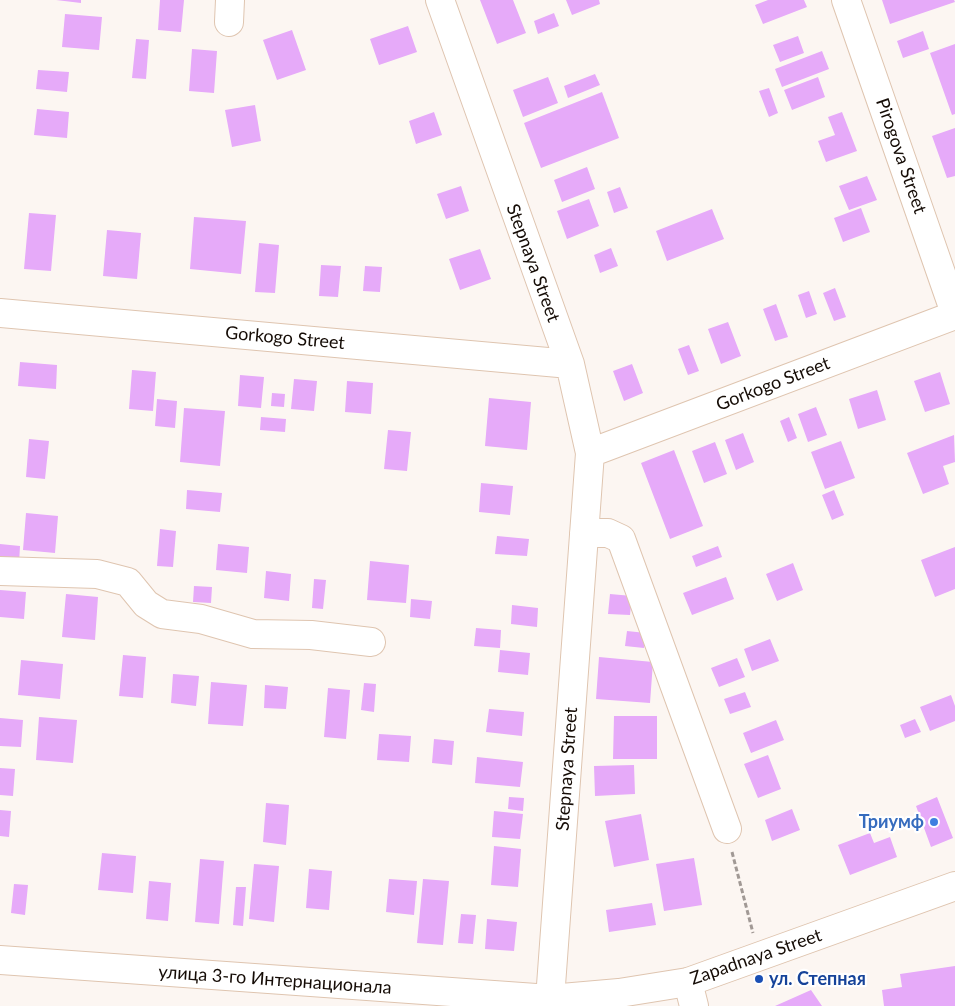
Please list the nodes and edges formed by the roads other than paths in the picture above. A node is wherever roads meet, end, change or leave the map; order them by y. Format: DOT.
graph roads {
  1 [pos="440,0"];
  2 [pos="846,0"];
  3 [pos="0,313"];
  4 [pos="955,314"];
  5 [pos="570,364"];
  6 [pos="590,453"];
  7 [pos="584,533"];
  8 [pos="0,571"];
  9 [pos="371,642"];
  10 [pos="727,829"];
  11 [pos="955,886"];
  12 [pos="0,960"];
  13 [pos="691,994"];
  14 [pos="550,1003"];
  1 -- 5 [label="street, Stepnaya Street"];
  2 -- 4 [label="street, Pirogova Street"];
  3 -- 5 [label="street, Gorkogo Street"];
  4 -- 6 [label="street, Gorkogo Street"];
  5 -- 6 [label="street, Stepnaya Street"];
  6 -- 7 [label="street, Stepnaya Street"];
  7 -- 10 [label="street"];
  7 -- 14 [label="street, Stepnaya Street"];
  8 -- 9 [label="street"];
  11 -- 13 [label="street, Zapadnaya Street"];
  12 -- 14 [label="street, улица 3-го Интернационала"];
  13 -- 14 [label="street, Zapadnaya Street"];
}
